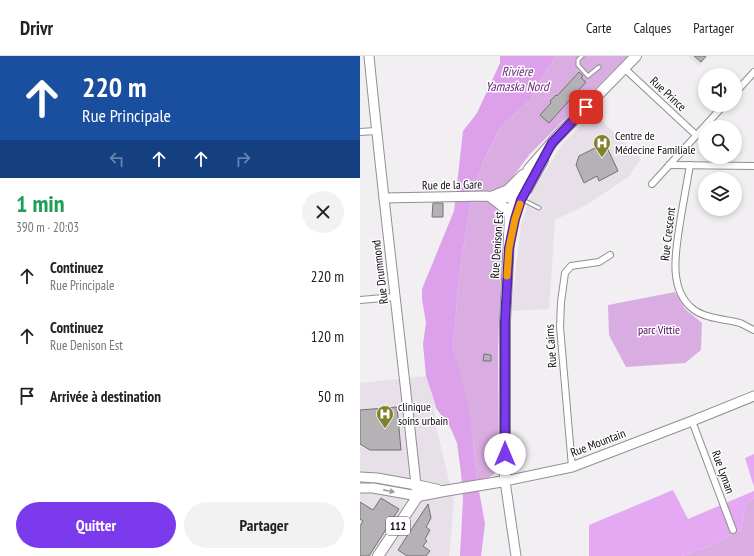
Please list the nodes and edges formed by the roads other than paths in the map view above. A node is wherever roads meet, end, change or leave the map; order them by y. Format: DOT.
graph roads {
  1 [pos="368,56"];
  2 [pos="582,56"];
  3 [pos="636,56"];
  4 [pos="599,67"];
  5 [pos="624,68"];
  6 [pos="754,72"];
  7 [pos="742,85"];
  8 [pos="717,112"];
  9 [pos="376,131"];
  10 [pos="360,132"];
  11 [pos="696,135"];
  12 [pos="552,143"];
  13 [pos="669,165"];
  14 [pos="690,165"];
  15 [pos="754,166"];
  16 [pos="529,169"];
  17 [pos="652,184"];
  18 [pos="488,196"];
  19 [pos="384,198"];
  20 [pos="518,199"];
  21 [pos="539,208"];
  22 [pos="510,215"];
  23 [pos="509,248"];
  24 [pos="610,255"];
  25 [pos="395,297"];
  26 [pos="360,300"];
  27 [pos="754,330"];
  28 [pos="754,396"];
  29 [pos="692,421"];
  30 [pos="572,467"];
  31 [pos="360,477"];
  32 [pos="505,481"];
  33 [pos="416,485"];
  34 [pos="360,488"];
  35 [pos="444,491"];
  36 [pos="418,496"];
  37 [pos="733,530"];
  38 [pos="378,556"];
  39 [pos="516,556"];
  1 -- 9 [label="street, Rue Drummond"];
  2 -- 4 [label="lane"];
  3 -- 5 [label="main road, Rue Denison Est"];
  5 -- 11 [label="street, Rue Prince"];
  5 -- 12 [label="main road, Rue Denison Est"];
  6 -- 7 [label="street"];
  8 -- 11 [label="street"];
  9 -- 10 [label="street"];
  9 -- 19 [label="street, Rue Drummond"];
  11 -- 13 [label="street"];
  12 -- 16 [label="main road, Rue Denison Est"];
  12 -- 20 [label="main road"];
  13 -- 14 [label="street"];
  13 -- 17 [label="street"];
  14 -- 15 [label="street"];
  14 -- 27 [label="street, Rue Crescent"];
  16 -- 18 [label="main road"];
  16 -- 20 [label="main road, Rue Denison Est"];
  18 -- 19 [label="street, Rue de la Gare"];
  18 -- 20 [label="street, Rue de la Gare"];
  18 -- 22 [label="main road"];
  19 -- 25 [label="street, Rue Drummond"];
  20 -- 21 [label="lane"];
  20 -- 22 [label="main road, Rue Denison Est"];
  20 -- 23 [label="main road"];
  22 -- 23 [label="main road, Rue Denison Est"];
  23 -- 32 [label="main road, Rue Denison Est"];
  24 -- 30 [label="street, Rue Cairns"];
  25 -- 26 [label="street"];
  25 -- 33 [label="street, Rue Drummond"];
  28 -- 29 [label="street, Rue Mountain"];
  29 -- 30 [label="street, Rue Mountain"];
  29 -- 37 [label="street, Rue Lyman"];
  30 -- 32 [label="street, Rue Mountain"];
  31 -- 33 [label="street"];
  32 -- 35 [label="main road, Rue Mountain"];
  32 -- 39 [label="street"];
  33 -- 35 [label="main road, Rue Mountain"];
  33 -- 36 [label="main road"];
  34 -- 36 [label="street, one-way"];
  35 -- 36 [label="main road, Rue Mountain"];
  36 -- 38 [label="main road, 112"];
}
